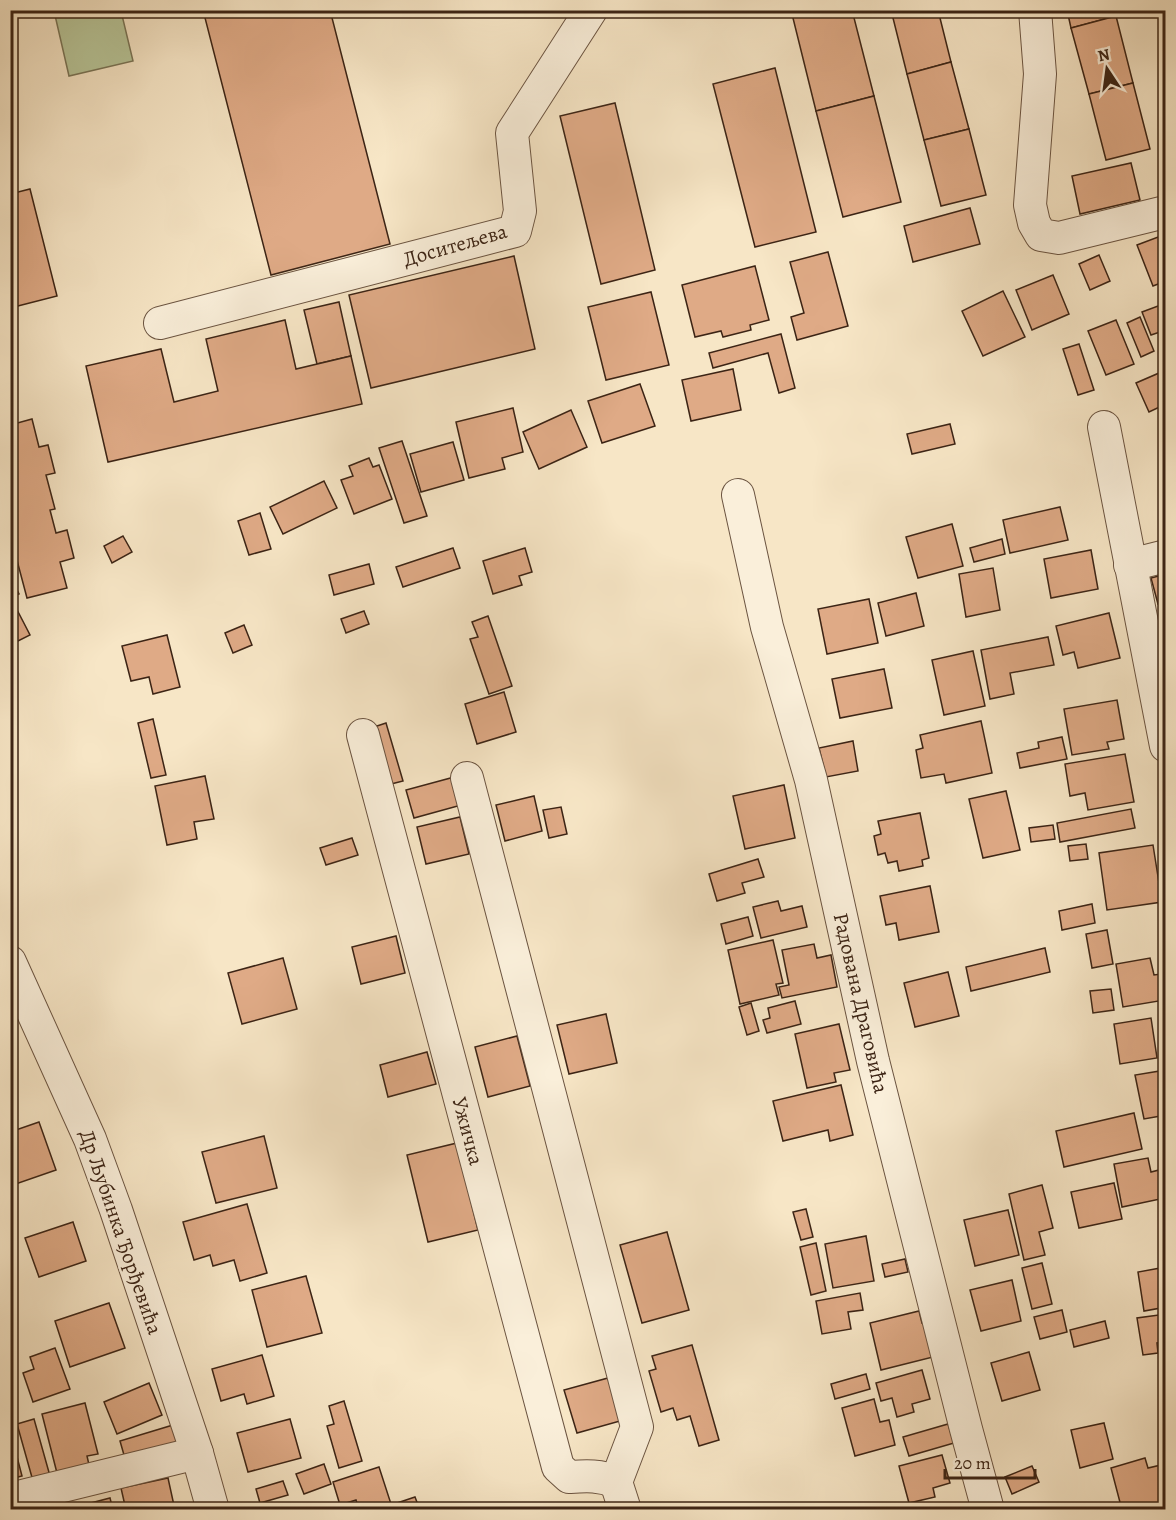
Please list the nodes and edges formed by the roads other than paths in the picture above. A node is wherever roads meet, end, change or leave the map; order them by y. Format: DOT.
graph roads {
  1 [pos="591,10"];
  2 [pos="1035,10"];
  3 [pos="1166,213"];
  4 [pos="160,323"];
  5 [pos="1104,427"];
  6 [pos="738,495"];
  7 [pos="1166,556"];
  8 [pos="1130,566"];
  9 [pos="363,735"];
  10 [pos="1166,746"];
  11 [pos="466,778"];
  12 [pos="10,962"];
  13 [pos="196,1453"];
  14 [pos="621,1496"];
  15 [pos="10,1499"];
  16 [pos="213,1509"];
  17 [pos="988,1509"];
  1 -- 4 [label="street, Доситељева"];
  2 -- 3 [label="street"];
  5 -- 8 [label="street"];
  6 -- 17 [label="street, Радована Драговића"];
  7 -- 8 [label="street"];
  8 -- 10 [label="street"];
  9 -- 14 [label="street, Ужичка"];
  11 -- 14 [label="street, Ужичка"];
  12 -- 13 [label="street, Др Љубинка Ђорђевића"];
  13 -- 15 [label="street"];
  13 -- 16 [label="street, Др Љубинка Ђорђевића"];
}
